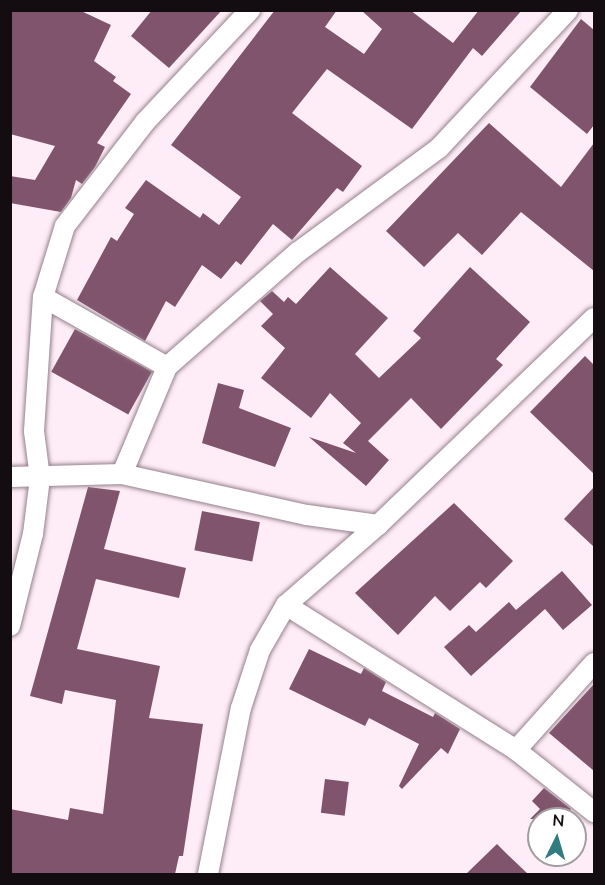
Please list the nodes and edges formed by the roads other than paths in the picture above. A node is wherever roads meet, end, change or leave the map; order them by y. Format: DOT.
graph roads {
  1 [pos="250,10"];
  2 [pos="568,10"];
  3 [pos="44,297"];
  4 [pos="594,318"];
  5 [pos="167,367"];
  6 [pos="122,474"];
  7 [pos="10,477"];
  8 [pos="40,478"];
  9 [pos="378,525"];
  10 [pos="286,605"];
  11 [pos="10,626"];
  12 [pos="594,663"];
  13 [pos="516,750"];
  14 [pos="594,812"];
  15 [pos="208,874"];
  1 -- 3 [label="street"];
  2 -- 5 [label="street"];
  3 -- 5 [label="street"];
  3 -- 8 [label="street"];
  4 -- 9 [label="street"];
  5 -- 6 [label="street"];
  6 -- 8 [label="street"];
  6 -- 9 [label="street"];
  7 -- 8 [label="street"];
  8 -- 11 [label="street"];
  9 -- 10 [label="street"];
  10 -- 13 [label="street"];
  10 -- 15 [label="street"];
  12 -- 13 [label="street"];
  13 -- 14 [label="street"];
}
